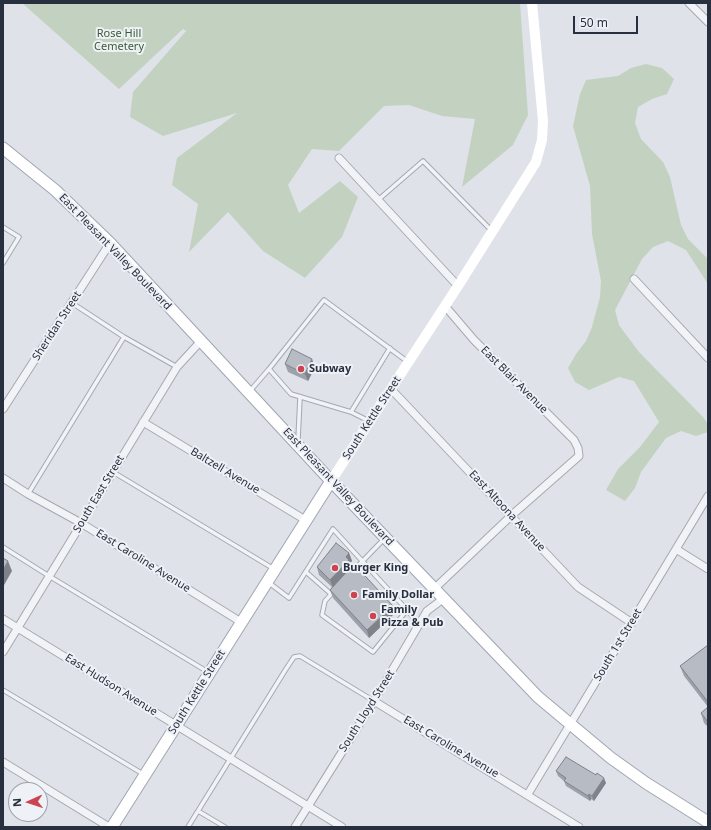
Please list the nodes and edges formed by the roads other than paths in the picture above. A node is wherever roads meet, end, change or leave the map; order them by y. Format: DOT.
graph roads {
  1 [pos="532,3"];
  2 [pos="689,3"];
  3 [pos="708,22"];
  4 [pos="3,148"];
  5 [pos="339,158"];
  6 [pos="378,200"];
  7 [pos="3,227"];
  8 [pos="493,232"];
  9 [pos="110,243"];
  10 [pos="3,264"];
  11 [pos="634,279"];
  12 [pos="458,286"];
  13 [pos="72,303"];
  14 [pos="445,306"];
  15 [pos="124,337"];
  16 [pos="201,341"];
  17 [pos="390,348"];
  18 [pos="708,358"];
  19 [pos="408,362"];
  20 [pos="178,367"];
  21 [pos="269,369"];
  22 [pos="391,389"];
  23 [pos="249,393"];
  24 [pos="300,397"];
  25 [pos="3,409"];
  26 [pos="351,412"];
  27 [pos="143,422"];
  28 [pos="370,422"];
  29 [pos="297,445"];
  30 [pos="113,472"];
  31 [pos="3,478"];
  32 [pos="331,481"];
  33 [pos="28,494"];
  34 [pos="708,496"];
  35 [pos="512,515"];
  36 [pos="307,520"];
  37 [pos="82,523"];
  38 [pos="385,538"];
  39 [pos="3,546"];
  40 [pos="676,549"];
  41 [pos="362,561"];
  42 [pos="708,569"];
  43 [pos="275,570"];
  44 [pos="306,572"];
  45 [pos="352,572"];
  46 [pos="49,576"];
  47 [pos="267,582"];
  48 [pos="336,589"];
  49 [pos="434,589"];
  50 [pos="331,594"];
  51 [pos="443,599"];
  52 [pos="407,610"];
  53 [pos="3,619"];
  54 [pos="240,622"];
  55 [pos="632,623"];
  56 [pos="419,624"];
  57 [pos="17,627"];
  58 [pos="3,652"];
  59 [pos="209,673"];
  60 [pos="3,690"];
  61 [pos="374,701"];
  62 [pos="177,725"];
  63 [pos="570,725"];
  64 [pos="231,758"];
  65 [pos="3,762"];
  66 [pos="145,775"];
  67 [pos="528,794"];
  68 [pos="308,806"];
  69 [pos="198,811"];
  70 [pos="708,822"];
  71 [pos="111,827"];
  72 [pos="188,827"];
  73 [pos="225,827"];
  74 [pos="295,827"];
  75 [pos="342,827"];
  76 [pos="579,827"];
  1 -- 8 [label="street, South Kettle Street"];
  2 -- 3 [label="street"];
  4 -- 9 [label="main road, East Pleasant Valley Boulevard"];
  5 -- 6 [label="street"];
  6 -- 8 [label="lane"];
  6 -- 12 [label="street"];
  7 -- 10 [label="lane"];
  8 -- 12 [label="street, South Kettle Street"];
  9 -- 13 [label="street, Sheridan Street"];
  9 -- 16 [label="main road, East Pleasant Valley Boulevard"];
  11 -- 18 [label="street"];
  12 -- 14 [label="street, South Kettle Street"];
  13 -- 15 [label="lane"];
  13 -- 25 [label="street, Sheridan Street"];
  14 -- 19 [label="street, South Kettle Street"];
  14 -- 35 [label="street, East Blair Avenue"];
  15 -- 20 [label="lane"];
  15 -- 33 [label="lane"];
  16 -- 20 [label="street, South East Street"];
  16 -- 23 [label="main road, East Pleasant Valley Boulevard"];
  17 -- 19 [label="lane"];
  17 -- 21 [label="lane"];
  17 -- 26 [label="lane"];
  19 -- 22 [label="street, South Kettle Street"];
  20 -- 27 [label="street, South East Street"];
  21 -- 23 [label="lane"];
  21 -- 24 [label="lane"];
  22 -- 28 [label="street, South Kettle Street"];
  22 -- 35 [label="street, East Altoona Avenue"];
  23 -- 29 [label="main road, East Pleasant Valley Boulevard"];
  24 -- 26 [label="lane"];
  24 -- 29 [label="lane"];
  26 -- 28 [label="lane"];
  27 -- 30 [label="street, South East Street"];
  27 -- 36 [label="street, Baltzell Avenue"];
  28 -- 32 [label="street, South Kettle Street"];
  29 -- 32 [label="main road, East Pleasant Valley Boulevard"];
  30 -- 37 [label="street, South East Street"];
  30 -- 43 [label="lane"];
  31 -- 33 [label="street, East Caroline Avenue"];
  32 -- 36 [label="main road, South Kettle Street"];
  32 -- 38 [label="main road, East Pleasant Valley Boulevard"];
  33 -- 37 [label="street, East Caroline Avenue"];
  34 -- 40 [label="street, South 1st Street"];
  35 -- 49 [label="street"];
  35 -- 55 [label="street, East Altoona Avenue"];
  36 -- 43 [label="main road, South Kettle Street"];
  37 -- 46 [label="street, South East Street"];
  37 -- 54 [label="street, East Caroline Avenue"];
  38 -- 41 [label="lane"];
  38 -- 49 [label="main road, East Pleasant Valley Boulevard"];
  39 -- 46 [label="lane"];
  40 -- 42 [label="street"];
  40 -- 55 [label="street, South 1st Street"];
  41 -- 44 [label="lane"];
  41 -- 45 [label="lane"];
  41 -- 52 [label="lane"];
  43 -- 47 [label="main road, South Kettle Street"];
  44 -- 47 [label="lane"];
  44 -- 50 [label="lane"];
  46 -- 57 [label="street, South East Street"];
  46 -- 59 [label="lane"];
  47 -- 54 [label="main road, South Kettle Street"];
  48 -- 50 [label="lane"];
  49 -- 51 [label="main road, East Pleasant Valley Boulevard"];
  50 -- 52 [label="lane"];
  51 -- 56 [label="street, South Lloyd Street"];
  51 -- 63 [label="main road, East Pleasant Valley Boulevard"];
  52 -- 56 [label="lane"];
  53 -- 57 [label="street, East Hudson Avenue"];
  54 -- 59 [label="main road, South Kettle Street"];
  55 -- 63 [label="street, South 1st Street"];
  56 -- 61 [label="street, South Lloyd Street"];
  57 -- 58 [label="street, South East Street"];
  57 -- 62 [label="street, East Hudson Avenue"];
  59 -- 62 [label="main road, South Kettle Street"];
  60 -- 66 [label="lane"];
  61 -- 64 [label="lane"];
  61 -- 67 [label="street, East Caroline Avenue"];
  61 -- 68 [label="street, South Lloyd Street"];
  62 -- 64 [label="street, East Hudson Avenue"];
  62 -- 66 [label="main road, South Kettle Street"];
  63 -- 67 [label="street, South 1st Street"];
  63 -- 70 [label="main road, East Pleasant Valley Boulevard"];
  64 -- 68 [label="street, East Hudson Avenue"];
  64 -- 69 [label="lane"];
  65 -- 71 [label="street"];
  66 -- 71 [label="main road, South Kettle Street"];
  67 -- 76 [label="street, East Caroline Avenue"];
  68 -- 74 [label="street, South Lloyd Street"];
  68 -- 75 [label="street, East Hudson Avenue"];
  69 -- 72 [label="lane"];
  69 -- 73 [label="lane"];
}
